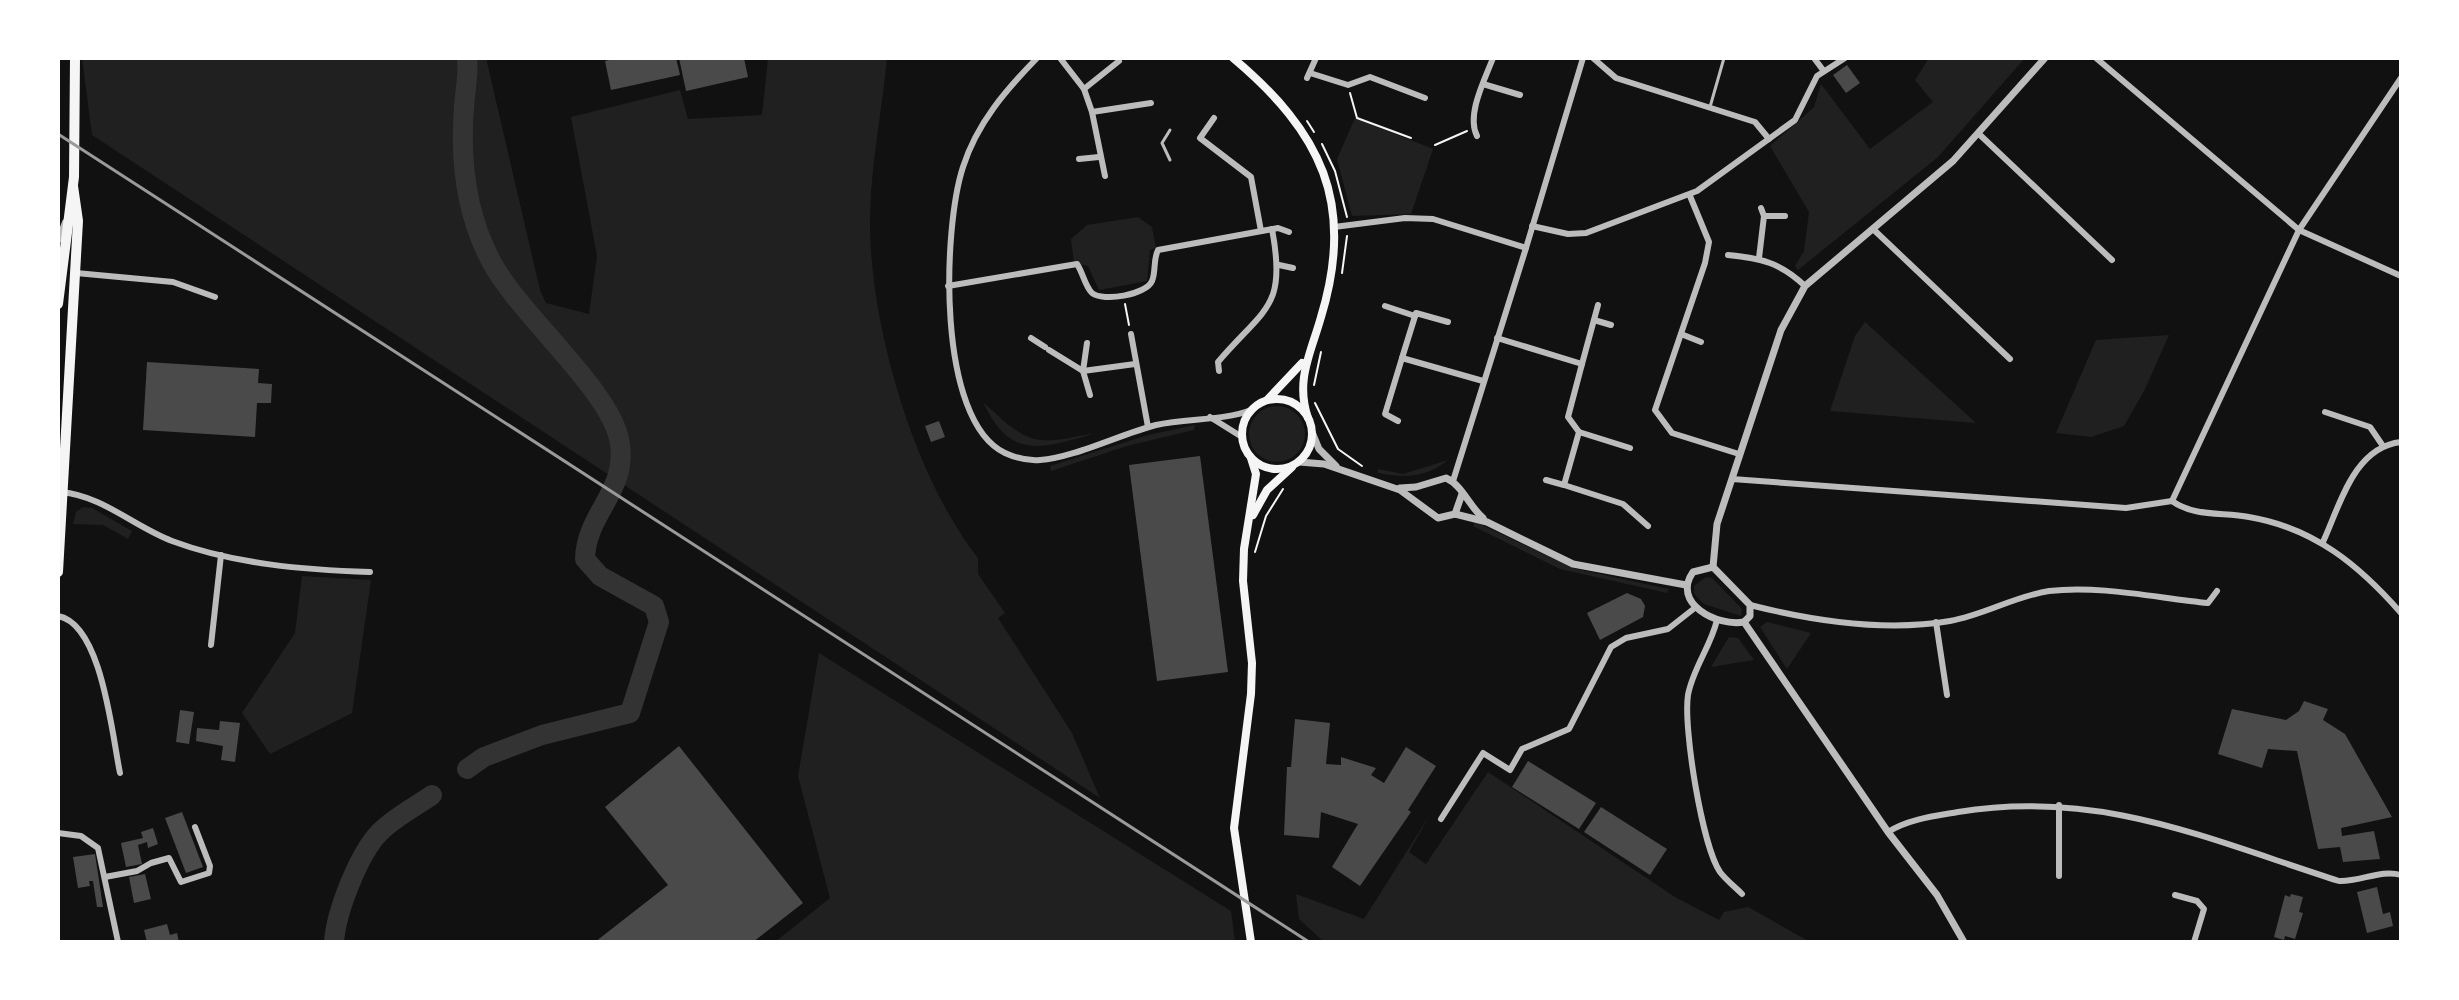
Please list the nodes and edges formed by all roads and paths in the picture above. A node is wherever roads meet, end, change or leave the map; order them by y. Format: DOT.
graph roads {
  1 [pos="75,58"];
  2 [pos="1037,58"];
  3 [pos="1060,58"];
  4 [pos="1233,58"];
  5 [pos="1316,58"];
  6 [pos="1493,58"];
  7 [pos="1583,58"];
  8 [pos="1593,58"];
  9 [pos="1724,58"];
  10 [pos="1814,58"];
  11 [pos="1845,58"];
  12 [pos="2045,58"];
  13 [pos="2096,58"];
  14 [pos="1119,61"];
  15 [pos="1823,70"];
  16 [pos="2401,78"];
  17 [pos="1483,84"];
  18 [pos="1348,85"];
  19 [pos="1084,89"];
  20 [pos="1520,95"];
  21 [pos="1425,98"];
  22 [pos="1151,103"];
  23 [pos="1710,107"];
  24 [pos="1092,112"];
  25 [pos="1214,118"];
  26 [pos="1170,130"];
  27 [pos="1476,132"];
  28 [pos="1979,134"];
  29 [pos="1200,138"];
  30 [pos="1411,138"];
  31 [pos="1769,139"];
  32 [pos="1190,143"];
  33 [pos="1435,145"];
  34 [pos="1099,157"];
  35 [pos="1079,159"];
  36 [pos="1170,160"];
  37 [pos="1105,176"];
  38 [pos="73,186"];
  39 [pos="1690,196"];
  40 [pos="1785,216"];
  41 [pos="66,219"];
  42 [pos="1532,226"];
  43 [pos="1334,227"];
  44 [pos="1272,229"];
  45 [pos="1873,229"];
  46 [pos="2299,230"];
  47 [pos="1261,231"];
  48 [pos="1289,232"];
  49 [pos="58,241"];
  50 [pos="1526,248"];
  51 [pos="1728,255"];
  52 [pos="1759,258"];
  53 [pos="2112,260"];
  54 [pos="1279,265"];
  55 [pos="1293,268"];
  56 [pos="76,273"];
  57 [pos="2401,276"];
  58 [pos="948,286"];
  59 [pos="1805,286"];
  60 [pos="1124,295"];
  61 [pos="215,297"];
  62 [pos="58,304"];
  63 [pos="1598,305"];
  64 [pos="1385,306"];
  65 [pos="1415,316"];
  66 [pos="1594,320"];
  67 [pos="1448,322"];
  68 [pos="1611,325"];
  69 [pos="1131,334"];
  70 [pos="1681,334"];
  71 [pos="1031,338"];
  72 [pos="1497,338"];
  73 [pos="1701,342"];
  74 [pos="1087,343"];
  75 [pos="1308,355"];
  76 [pos="1402,358"];
  77 [pos="2010,359"];
  78 [pos="1135,364"];
  79 [pos="1582,364"];
  80 [pos="1083,371"];
  81 [pos="1219,371"];
  82 [pos="1483,381"];
  83 [pos="1090,395"];
  84 [pos="1268,400"];
  85 [pos="1251,410"];
  86 [pos="2325,412"];
  87 [pos="1385,414"];
  88 [pos="1210,417"];
  89 [pos="1308,418"];
  90 [pos="1374,419"];
  91 [pos="1398,421"];
  92 [pos="1148,427"];
  93 [pos="1312,432"];
  94 [pos="1579,432"];
  95 [pos="1242,437"];
  96 [pos="2401,442"];
  97 [pos="2383,446"];
  98 [pos="1630,448"];
  99 [pos="1739,454"];
  100 [pos="1251,458"];
  101 [pos="1295,464"];
  102 [pos="1341,469"];
  103 [pos="1732,479"];
  104 [pos="1546,480"];
  105 [pos="1453,481"];
  106 [pos="1427,484"];
  107 [pos="1564,485"];
  108 [pos="1389,486"];
  109 [pos="1285,487"];
  110 [pos="61,492"];
  111 [pos="1462,494"];
  112 [pos="2172,501"];
  113 [pos="1422,505"];
  114 [pos="1455,514"];
  115 [pos="1250,521"];
  116 [pos="1487,522"];
  117 [pos="1648,526"];
  118 [pos="2323,542"];
  119 [pos="1255,553"];
  120 [pos="221,555"];
  121 [pos="1713,567"];
  122 [pos="58,572"];
  123 [pos="370,572"];
  124 [pos="1686,585"];
  125 [pos="2217,591"];
  126 [pos="1750,605"];
  127 [pos="1696,607"];
  128 [pos="2401,613"];
  129 [pos="58,616"];
  130 [pos="1717,620"];
  131 [pos="1744,622"];
  132 [pos="1936,622"];
  133 [pos="211,645"];
  134 [pos="1947,695"];
  135 [pos="120,773"];
  136 [pos="2059,805"];
  137 [pos="1441,819"];
  138 [pos="195,827"];
  139 [pos="1888,832"];
  140 [pos="58,833"];
  141 [pos="2401,875"];
  142 [pos="2059,876"];
  143 [pos="105,877"];
  144 [pos="1742,894"];
  145 [pos="2175,895"];
  146 [pos="1251,940"];
  147 [pos="118,942"];
  148 [pos="1964,942"];
  149 [pos="2194,942"];
  1 -- 38 [label="highway"];
  2 -- 58 [label="street"];
  3 -- 19 [label="street"];
  4 -- 43 [label="main road"];
  5 -- 18 [label="street"];
  6 -- 17 [label="street"];
  7 -- 42 [label="street"];
  8 -- 23 [label="street"];
  9 -- 23 [label="lane"];
  10 -- 15 [label="street"];
  11 -- 15 [label="street"];
  12 -- 28 [label="street"];
  13 -- 46 [label="street"];
  14 -- 19 [label="street"];
  15 -- 31 [label="street"];
  16 -- 46 [label="street"];
  17 -- 20 [label="street"];
  17 -- 27 [label="street"];
  18 -- 21 [label="street"];
  18 -- 30 [label="path"];
  19 -- 24 [label="street"];
  22 -- 24 [label="street"];
  23 -- 31 [label="street"];
  24 -- 34 [label="street"];
  25 -- 29 [label="street"];
  26 -- 36 [label="lane"];
  27 -- 33 [label="path"];
  28 -- 45 [label="street"];
  28 -- 53 [label="street"];
  29 -- 32 [label="street"];
  29 -- 47 [label="street"];
  31 -- 39 [label="street"];
  34 -- 35 [label="street"];
  34 -- 37 [label="street"];
  38 -- 41 [label="highway"];
  38 -- 56 [label="highway"];
  39 -- 42 [label="street"];
  39 -- 70 [label="street"];
  40 -- 52 [label="street"];
  41 -- 49 [label="street"];
  41 -- 62 [label="highway"];
  42 -- 50 [label="street"];
  43 -- 50 [label="street"];
  43 -- 75 [label="main road"];
  44 -- 47 [label="street"];
  44 -- 48 [label="street"];
  44 -- 54 [label="street"];
  45 -- 59 [label="street"];
  45 -- 77 [label="street"];
  46 -- 57 [label="street"];
  46 -- 112 [label="street"];
  47 -- 60 [label="street"];
  50 -- 72 [label="street"];
  51 -- 52 [label="street"];
  52 -- 59 [label="street"];
  54 -- 55 [label="street"];
  54 -- 81 [label="street"];
  56 -- 61 [label="street"];
  56 -- 110 [label="highway"];
  58 -- 60 [label="street"];
  58 -- 92 [label="street"];
  59 -- 99 [label="street"];
  60 -- 69 [label="path"];
  63 -- 66 [label="street"];
  64 -- 65 [label="street"];
  65 -- 67 [label="street"];
  65 -- 76 [label="street"];
  66 -- 68 [label="street"];
  66 -- 79 [label="street"];
  69 -- 78 [label="street"];
  70 -- 73 [label="street"];
  70 -- 99 [label="street"];
  71 -- 80 [label="street"];
  72 -- 79 [label="street"];
  72 -- 82 [label="street"];
  74 -- 80 [label="street"];
  75 -- 84 [label="main road"];
  75 -- 89 [label="main road"];
  76 -- 82 [label="street"];
  76 -- 87 [label="street"];
  78 -- 80 [label="street"];
  78 -- 92 [label="street"];
  79 -- 94 [label="street"];
  80 -- 83 [label="street"];
  82 -- 105 [label="street"];
  84 -- 85 [label="main road"];
  84 -- 89 [label="main road"];
  85 -- 88 [label="street"];
  85 -- 95 [label="main road"];
  86 -- 97 [label="street"];
  87 -- 90 [label="street"];
  87 -- 91 [label="street"];
  88 -- 92 [label="street"];
  88 -- 95 [label="street"];
  89 -- 93 [label="main road"];
  93 -- 101 [label="main road"];
  93 -- 102 [label="street"];
  94 -- 98 [label="street"];
  94 -- 107 [label="street"];
  95 -- 100 [label="main road"];
  96 -- 97 [label="street"];
  97 -- 118 [label="street"];
  99 -- 103 [label="street"];
  100 -- 101 [label="main road"];
  100 -- 115 [label="main road"];
  101 -- 102 [label="street"];
  101 -- 115 [label="main road"];
  102 -- 108 [label="street"];
  103 -- 112 [label="street"];
  103 -- 121 [label="street"];
  104 -- 107 [label="street"];
  105 -- 106 [label="street"];
  105 -- 111 [label="street"];
  106 -- 108 [label="street"];
  106 -- 113 [label="street"];
  107 -- 117 [label="street"];
  108 -- 113 [label="street"];
  109 -- 119 [label="path"];
  110 -- 120 [label="street"];
  110 -- 122 [label="highway"];
  111 -- 114 [label="street"];
  111 -- 116 [label="street"];
  112 -- 118 [label="street"];
  113 -- 114 [label="street"];
  114 -- 116 [label="street"];
  115 -- 146 [label="main road"];
  116 -- 124 [label="street"];
  118 -- 128 [label="street"];
  120 -- 123 [label="street"];
  120 -- 133 [label="street"];
  121 -- 124 [label="street"];
  121 -- 126 [label="street"];
  124 -- 127 [label="street"];
  125 -- 132 [label="street"];
  126 -- 131 [label="street"];
  126 -- 132 [label="street"];
  127 -- 130 [label="street"];
  127 -- 137 [label="street"];
  129 -- 135 [label="street"];
  130 -- 131 [label="street"];
  130 -- 144 [label="street"];
  131 -- 139 [label="street"];
  132 -- 134 [label="street"];
  136 -- 139 [label="street"];
  136 -- 141 [label="street"];
  136 -- 142 [label="street"];
  138 -- 143 [label="street"];
  139 -- 148 [label="street"];
  140 -- 143 [label="street"];
  143 -- 147 [label="street"];
  145 -- 149 [label="street"];
}
